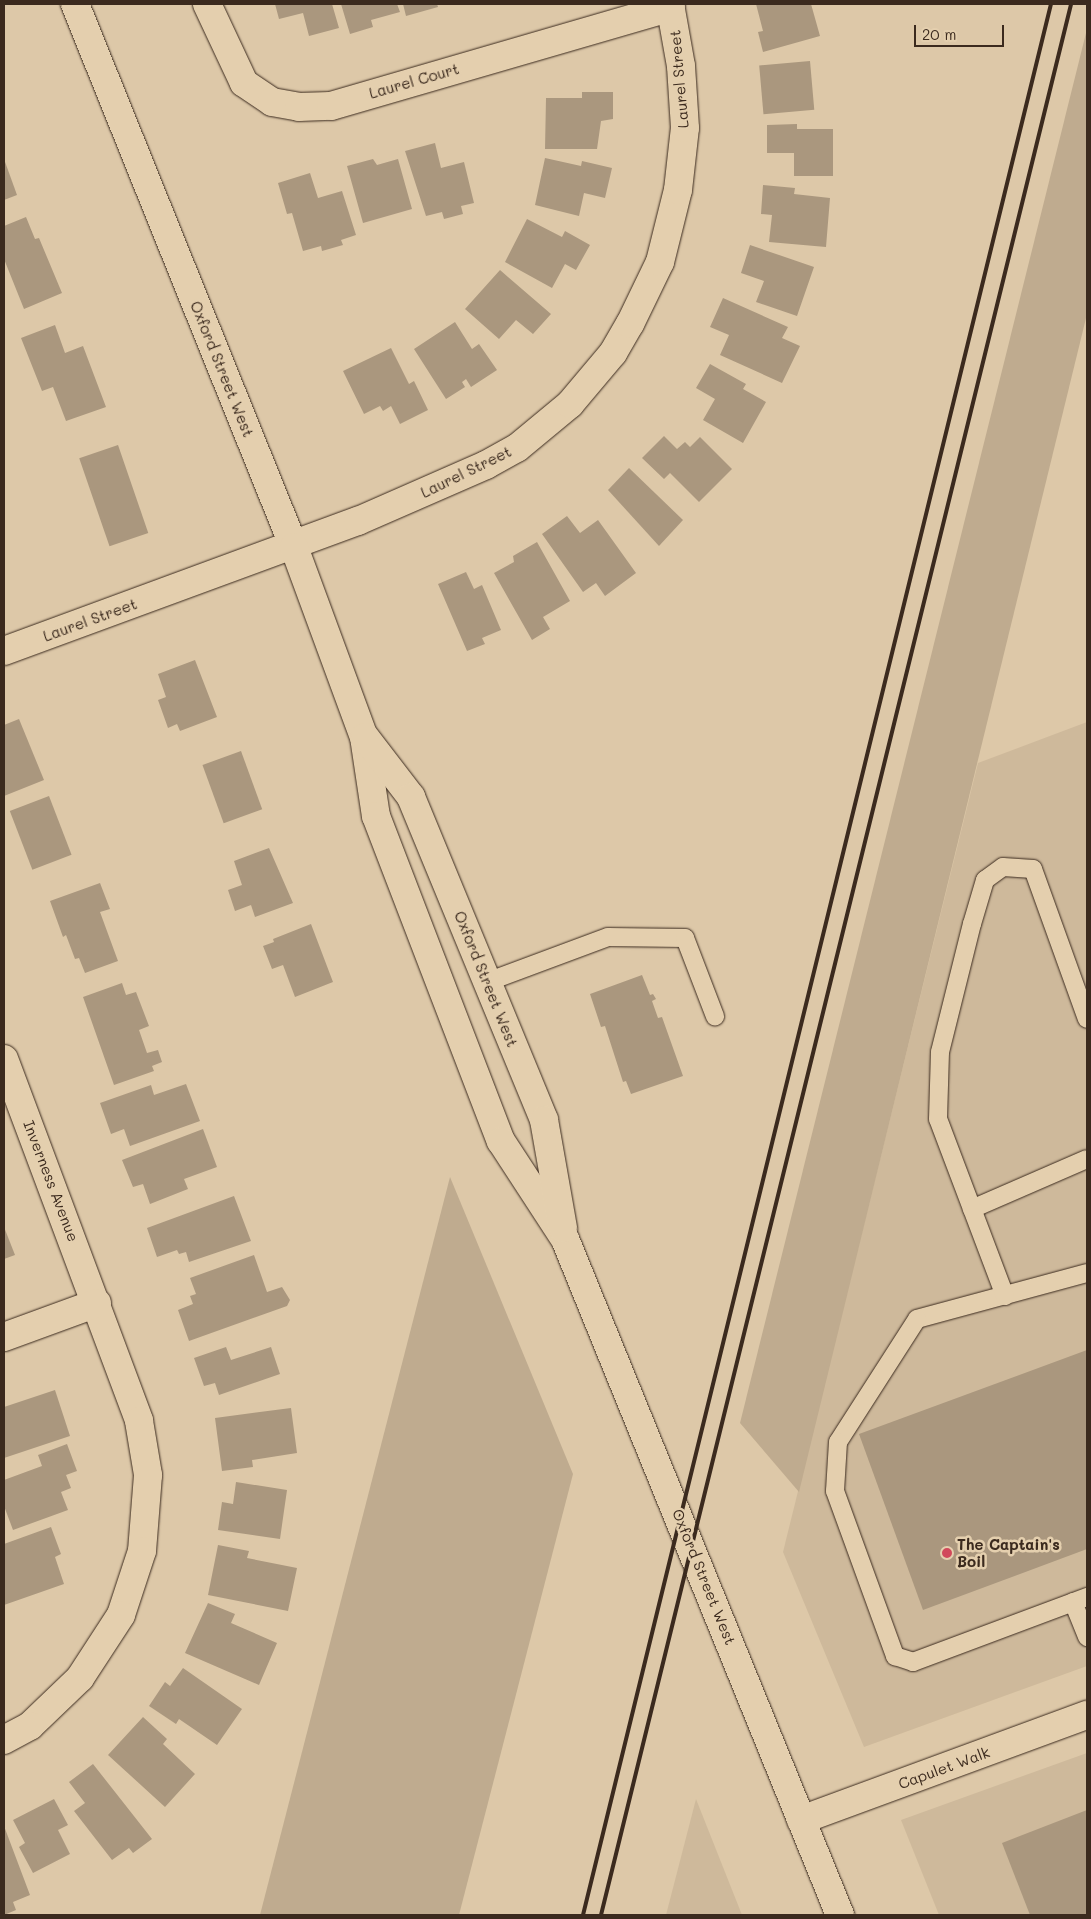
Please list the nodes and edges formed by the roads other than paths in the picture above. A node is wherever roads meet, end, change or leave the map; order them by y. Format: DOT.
graph roads {
  1 [pos="75,4"];
  2 [pos="207,4"];
  3 [pos="671,6"];
  4 [pos="294,547"];
  5 [pos="4,651"];
  6 [pos="364,737"];
  7 [pos="488,982"];
  8 [pos="715,1016"];
  9 [pos="1087,1019"];
  10 [pos="4,1059"];
  11 [pos="1087,1159"];
  12 [pos="972,1209"];
  13 [pos="565,1239"];
  14 [pos="1087,1273"];
  15 [pos="1005,1296"];
  16 [pos="97,1303"];
  17 [pos="4,1337"];
  18 [pos="1080,1600"];
  19 [pos="1087,1637"];
  20 [pos="1087,1715"];
  21 [pos="4,1740"];
  22 [pos="801,1820"];
  23 [pos="840,1915"];
  1 -- 4 [label="street, Oxford Street West"];
  2 -- 3 [label="street, Laurel Court"];
  3 -- 4 [label="street, Laurel Street"];
  4 -- 5 [label="street, Laurel Street"];
  4 -- 6 [label="street, Oxford Street West"];
  6 -- 7 [label="street, Oxford Street West"];
  6 -- 13 [label="street, Oxford Street West"];
  7 -- 8 [label="lane"];
  7 -- 13 [label="street, Oxford Street West"];
  9 -- 12 [label="lane"];
  10 -- 16 [label="street, Inverness Avenue"];
  11 -- 12 [label="lane"];
  12 -- 15 [label="lane"];
  13 -- 22 [label="street, Oxford Street West"];
  14 -- 15 [label="lane"];
  15 -- 18 [label="lane"];
  16 -- 17 [label="street"];
  16 -- 21 [label="street, Inverness Avenue"];
  18 -- 19 [label="lane"];
  20 -- 22 [label="street, Capulet Walk"];
  22 -- 23 [label="street, Oxford Street West"];
}
